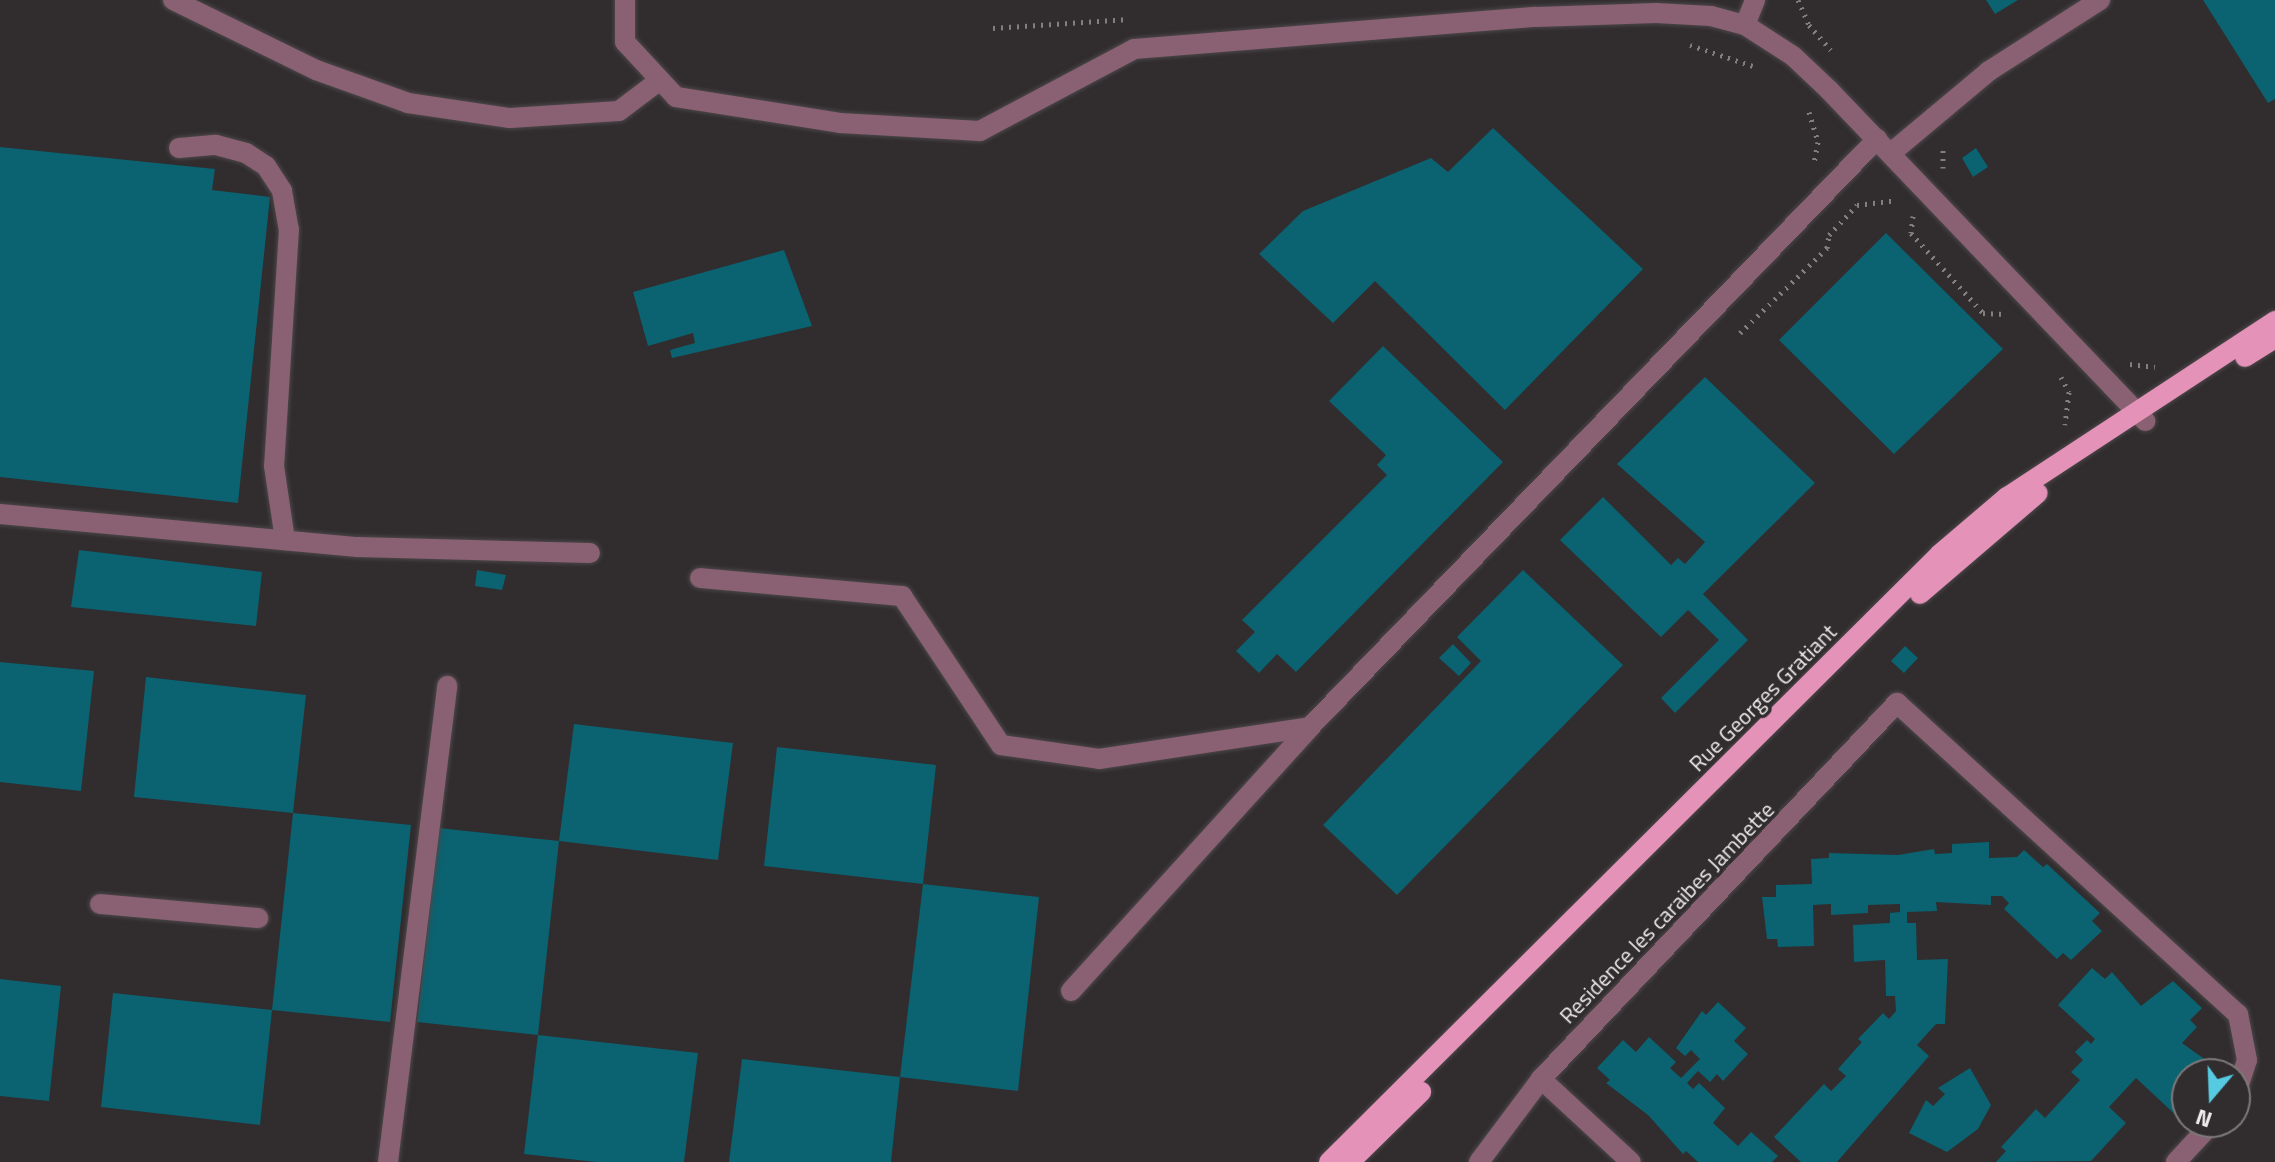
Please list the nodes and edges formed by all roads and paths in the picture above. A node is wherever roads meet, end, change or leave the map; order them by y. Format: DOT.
graph roads {
  1 [pos="173,0"];
  2 [pos="625,0"];
  3 [pos="1755,0"];
  4 [pos="1798,0"];
  5 [pos="2100,0"];
  6 [pos="1745,25"];
  7 [pos="1675,42"];
  8 [pos="1842,61"];
  9 [pos="1761,69"];
  10 [pos="660,80"];
  11 [pos="1803,103"];
  12 [pos="1884,146"];
  13 [pos="179,148"];
  14 [pos="1811,178"];
  15 [pos="1901,201"];
  16 [pos="1913,209"];
  17 [pos="2275,321"];
  18 [pos="2013,323"];
  19 [pos="1740,333"];
  20 [pos="2275,338"];
  21 [pos="2054,369"];
  22 [pos="2140,417"];
  23 [pos="2063,433"];
  24 [pos="0,514"];
  25 [pos="285,540"];
  26 [pos="590,553"];
  27 [pos="700,578"];
  28 [pos="447,686"];
  29 [pos="1310,727"];
  30 [pos="100,904"];
  31 [pos="258,918"];
  32 [pos="1071,991"];
  33 [pos="2247,1058"];
  34 [pos="1541,1079"];
  35 [pos="2198,1138"];
  36 [pos="388,1162"];
  37 [pos="1329,1162"];
  38 [pos="1350,1162"];
  39 [pos="1479,1162"];
  40 [pos="1631,1162"];
  41 [pos="2176,1162"];
  1 -- 10 [label="street"];
  2 -- 10 [label="street"];
  3 -- 6 [label="street"];
  4 -- 8 [label="path"];
  5 -- 12 [label="street"];
  6 -- 10 [label="street"];
  6 -- 12 [label="street"];
  7 -- 9 [label="path"];
  11 -- 14 [label="path"];
  12 -- 22 [label="street"];
  12 -- 29 [label="street"];
  13 -- 25 [label="street"];
  15 -- 19 [label="path"];
  16 -- 18 [label="path"];
  17 -- 22 [label="main road, Rue Georges Gratiant"];
  20 -- 22 [label="main road, Rue Georges Gratiant"];
  21 -- 23 [label="path"];
  22 -- 37 [label="main road, Rue Georges Gratiant"];
  22 -- 38 [label="main road, Rue Georges Gratiant"];
  24 -- 25 [label="street"];
  25 -- 26 [label="street"];
  27 -- 29 [label="street"];
  28 -- 36 [label="street"];
  29 -- 32 [label="street"];
  30 -- 31 [label="street"];
  33 -- 34 [label="street, Residence les caraibes Jambette"];
  34 -- 39 [label="street, Residence les caraibes Jambette"];
  34 -- 40 [label="street"];
  35 -- 41 [label="street"];
}
